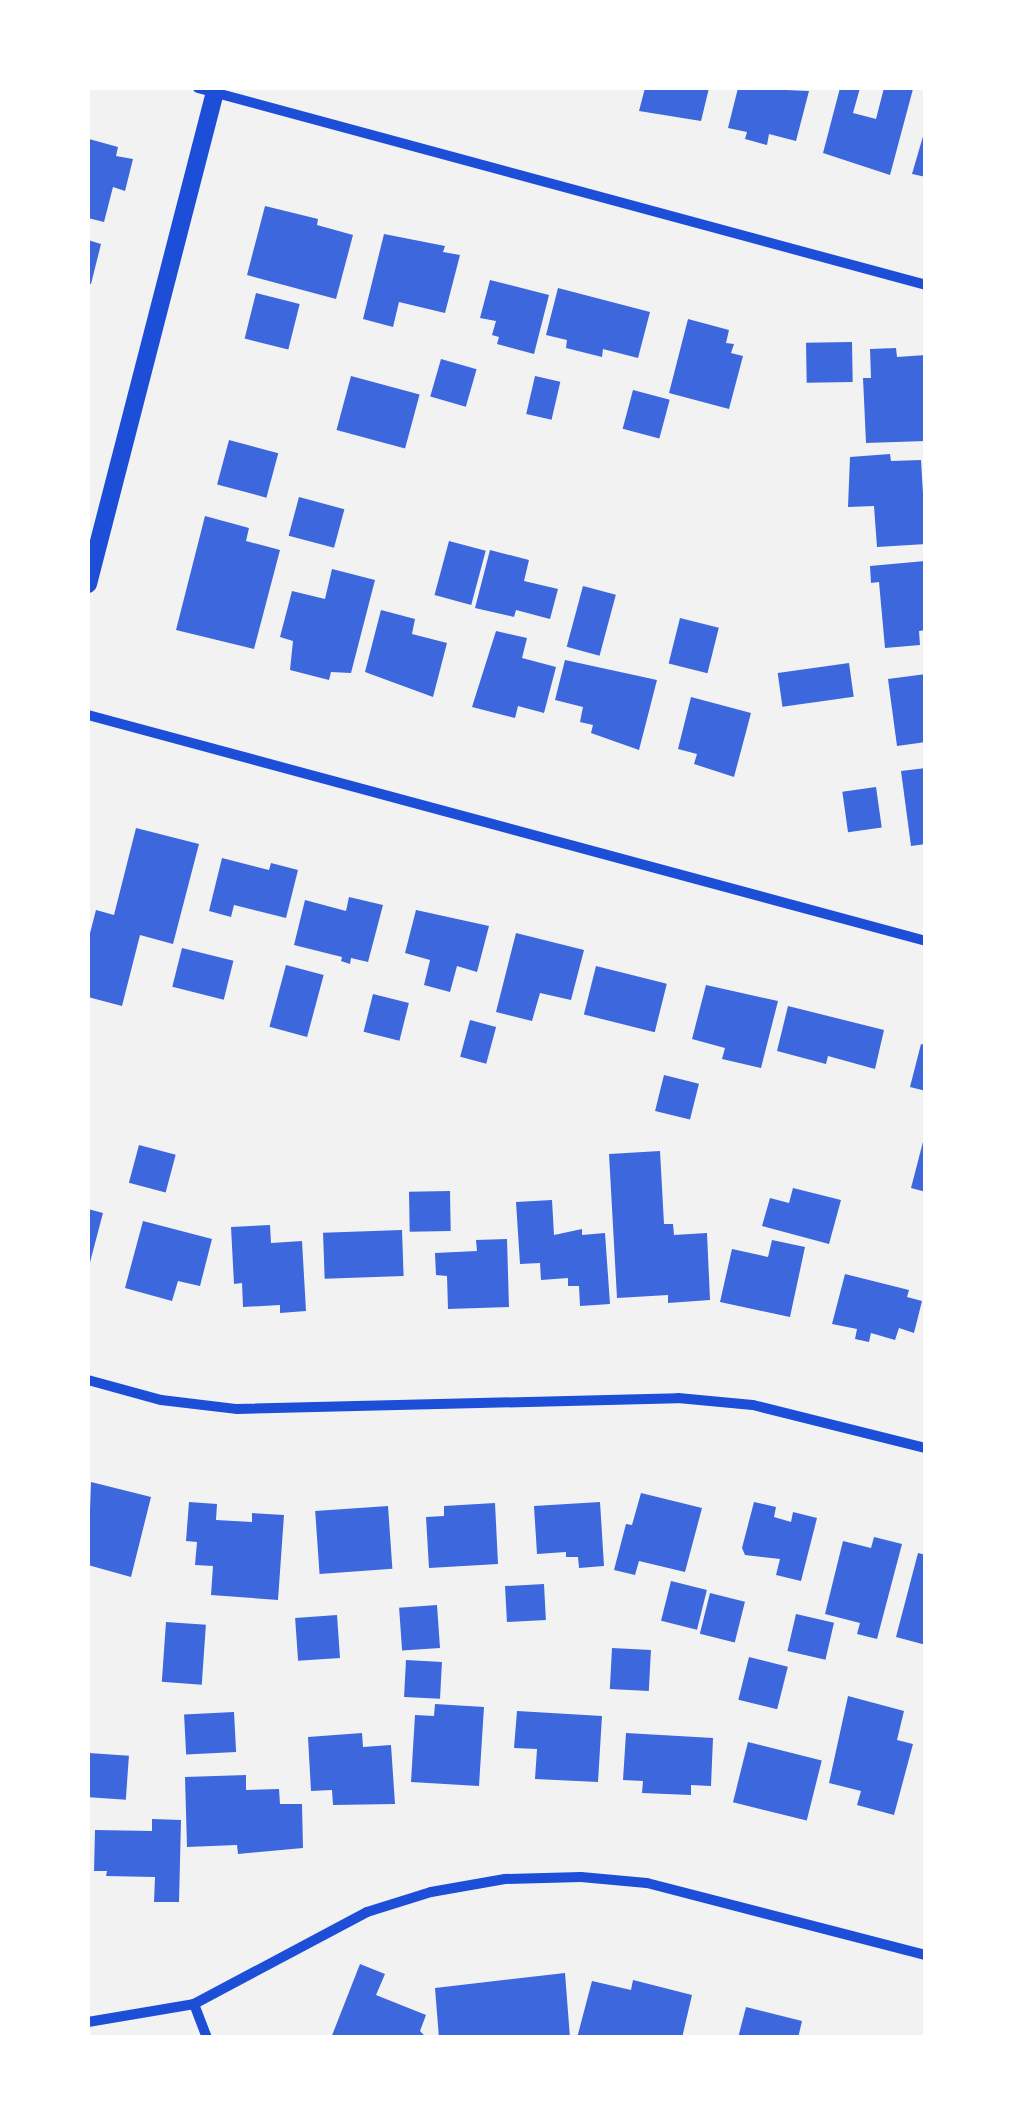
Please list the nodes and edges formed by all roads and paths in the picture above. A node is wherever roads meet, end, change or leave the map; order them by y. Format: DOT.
graph roads {
  1 [pos="210,89"];
  2 [pos="926,285"];
  3 [pos="88,584"];
  4 [pos="88,714"];
  5 [pos="926,941"];
  6 [pos="88,1380"];
  7 [pos="926,1448"];
  8 [pos="926,1955"];
  9 [pos="194,2004"];
  10 [pos="88,2022"];
  11 [pos="207,2038"];
  1 -- 2 [label="street"];
  1 -- 3 [label="street"];
  4 -- 5 [label="street"];
  6 -- 7 [label="street"];
  8 -- 9 [label="street"];
  9 -- 10 [label="street"];
  9 -- 11 [label="street"];
}
